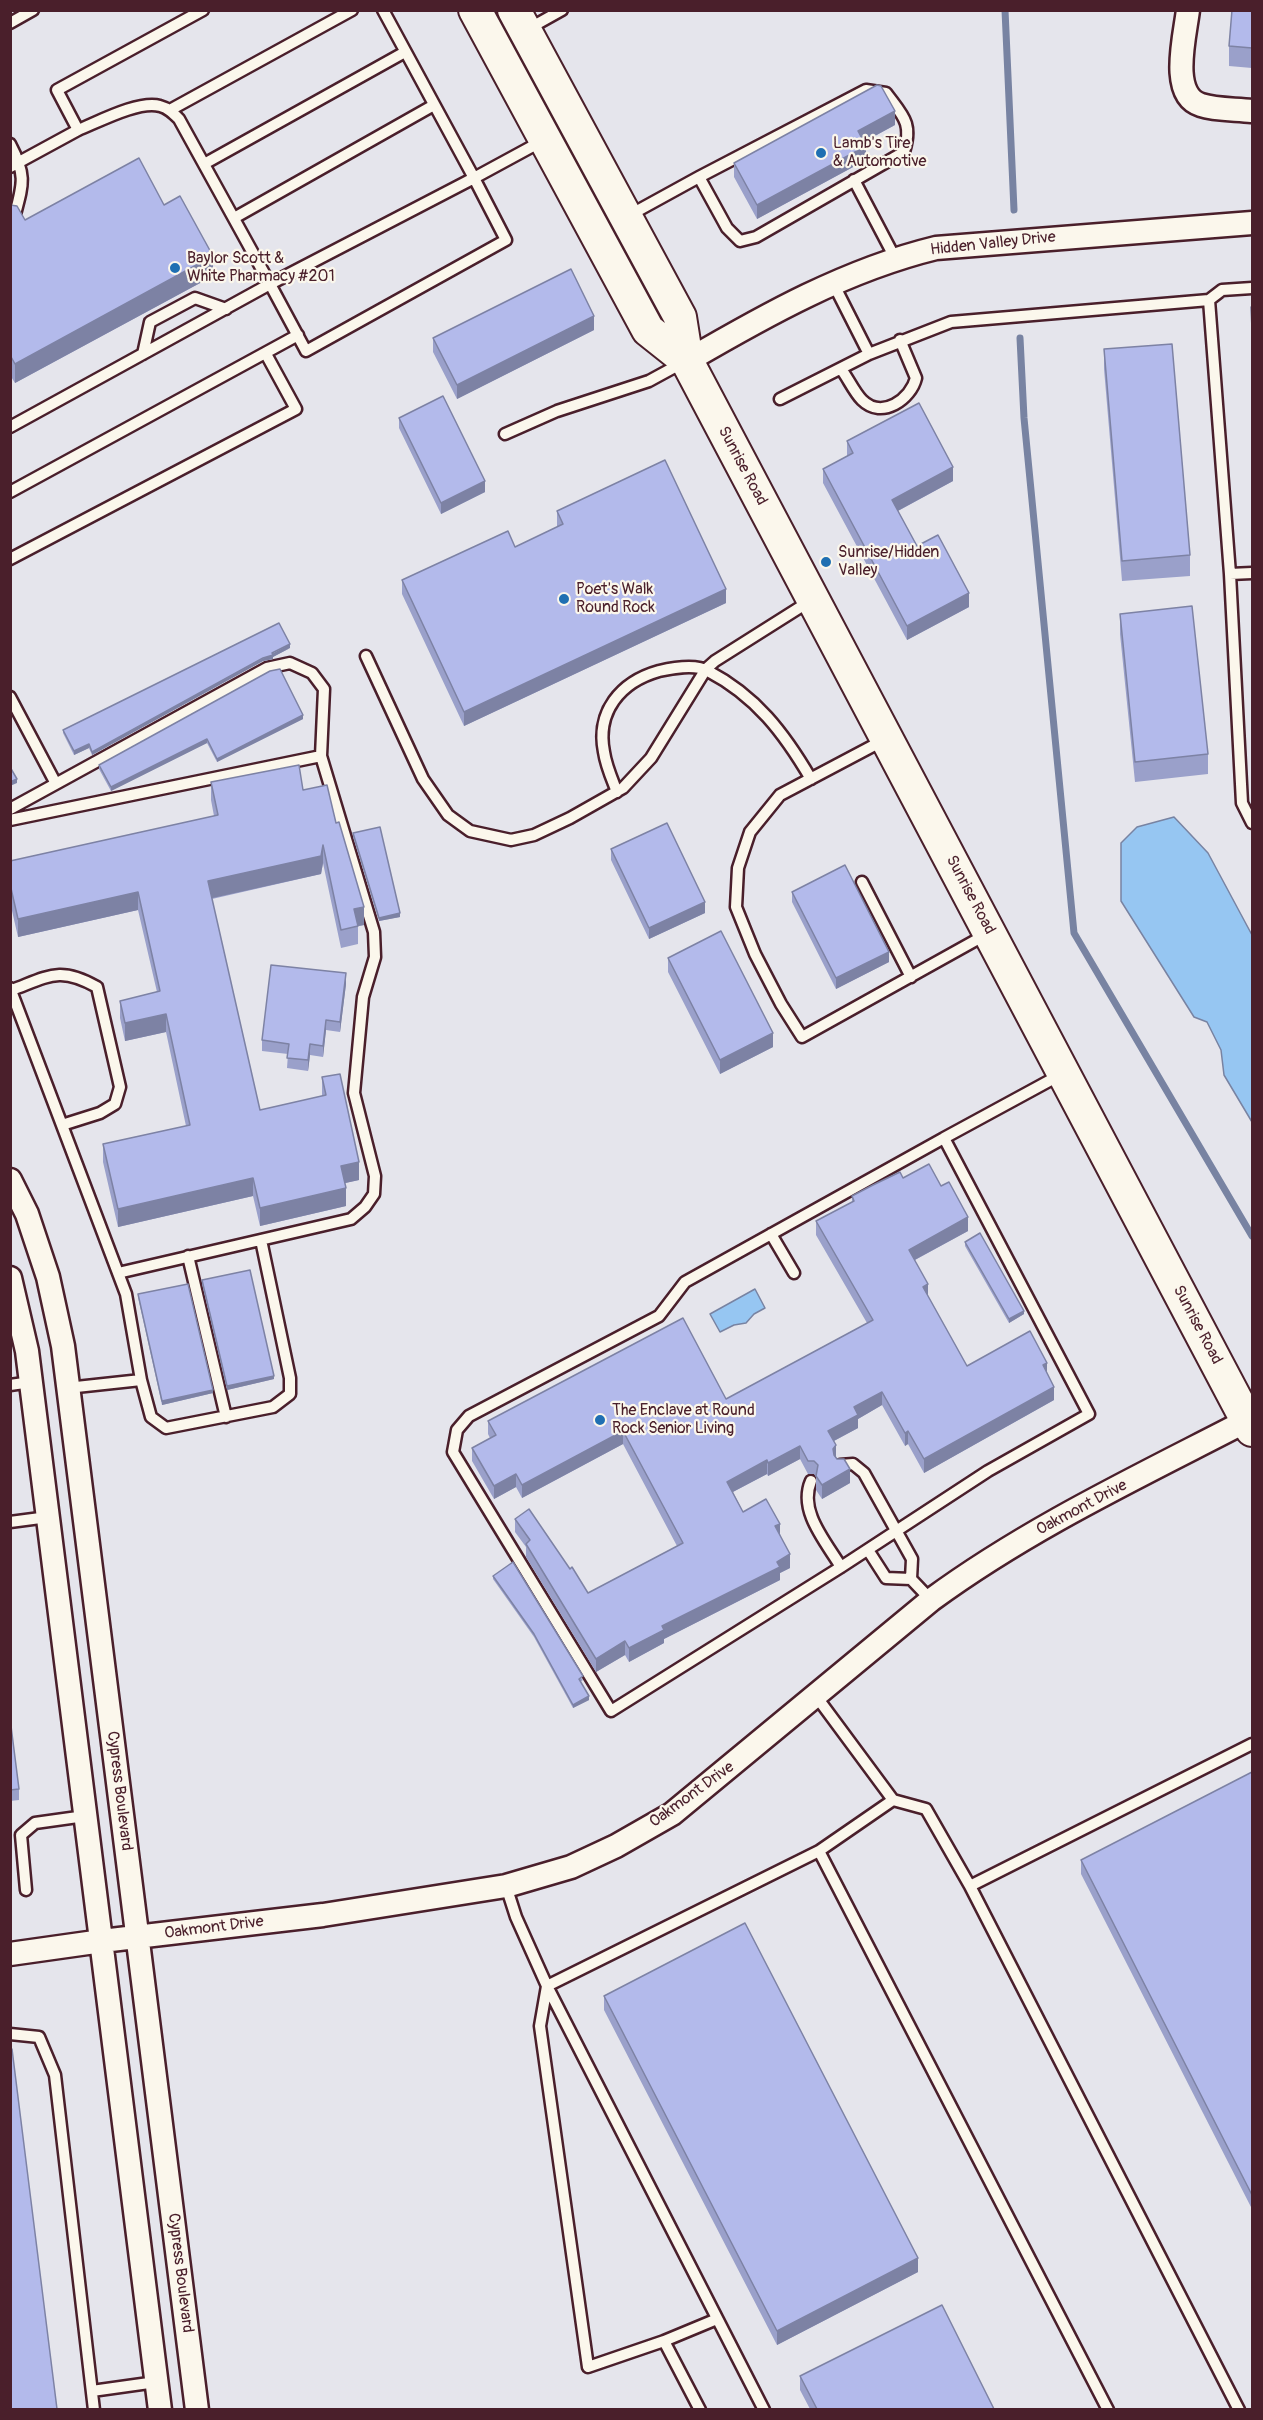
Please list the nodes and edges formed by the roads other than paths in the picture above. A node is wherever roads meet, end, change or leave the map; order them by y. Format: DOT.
graph roads {
  1 [pos="33,10"];
  2 [pos="203,10"];
  3 [pos="352,10"];
  4 [pos="383,10"];
  5 [pos="475,10"];
  6 [pos="562,10"];
  7 [pos="1188,10"];
  8 [pos="520,21"];
  9 [pos="10,23"];
  10 [pos="405,52"];
  11 [pos="434,105"];
  12 [pos="170,110"];
  13 [pos="1252,111"];
  14 [pos="78,130"];
  15 [pos="544,140"];
  16 [pos="10,144"];
  17 [pos="15,164"];
  18 [pos="204,164"];
  19 [pos="699,177"];
  20 [pos="474,178"];
  21 [pos="854,180"];
  22 [pos="627,216"];
  23 [pos="234,218"];
  24 [pos="13,219"];
  25 [pos="1252,223"];
  26 [pos="895,258"];
  27 [pos="833,283"];
  28 [pos="270,284"];
  29 [pos="1252,288"];
  30 [pos="1209,300"];
  31 [pos="226,309"];
  32 [pos="298,335"];
  33 [pos="900,340"];
  34 [pos="143,354"];
  35 [pos="266,354"];
  36 [pos="869,354"];
  37 [pos="687,361"];
  38 [pos="841,369"];
  39 [pos="780,399"];
  40 [pos="10,428"];
  41 [pos="505,434"];
  42 [pos="10,492"];
  43 [pos="10,559"];
  44 [pos="1252,573"];
  45 [pos="1230,574"];
  46 [pos="813,599"];
  47 [pos="366,656"];
  48 [pos="706,669"];
  49 [pos="10,697"];
  50 [pos="887,739"];
  51 [pos="321,756"];
  52 [pos="811,779"];
  53 [pos="55,782"];
  54 [pos="616,792"];
  55 [pos="10,808"];
  56 [pos="10,820"];
  57 [pos="1252,823"];
  58 [pos="862,882"];
  59 [pos="989,933"];
  60 [pos="911,977"];
  61 [pos="11,989"];
  62 [pos="1063,1073"];
  63 [pos="62,1125"];
  64 [pos="944,1138"];
  65 [pos="10,1180"];
  66 [pos="771,1234"];
  67 [pos="261,1240"];
  68 [pos="188,1256"];
  69 [pos="118,1273"];
  70 [pos="794,1274"];
  71 [pos="10,1278"];
  72 [pos="141,1380"];
  73 [pos="21,1384"];
  74 [pos="67,1388"];
  75 [pos="226,1417"];
  76 [pos="1250,1425"];
  77 [pos="840,1465"];
  78 [pos="811,1481"];
  79 [pos="48,1517"];
  80 [pos="10,1522"];
  81 [pos="898,1531"];
  82 [pos="868,1550"];
  83 [pos="841,1567"];
  84 [pos="911,1579"];
  85 [pos="931,1600"];
  86 [pos="816,1696"];
  87 [pos="1252,1744"];
  88 [pos="893,1800"];
  89 [pos="85,1816"];
  90 [pos="819,1851"];
  91 [pos="506,1886"];
  92 [pos="970,1886"];
  93 [pos="26,1890"];
  94 [pos="138,1937"];
  95 [pos="102,1941"];
  96 [pos="10,1954"];
  97 [pos="547,1986"];
  98 [pos="10,2034"];
  99 [pos="717,2319"];
  100 [pos="664,2341"];
  101 [pos="156,2382"];
  102 [pos="92,2391"];
  103 [pos="94,2409"];
  104 [pos="160,2409"];
  105 [pos="197,2409"];
  106 [pos="700,2409"];
  107 [pos="764,2409"];
  108 [pos="1108,2409"];
  109 [pos="1239,2409"];
  1 -- 9 [label="lane"];
  2 -- 14 [label="lane"];
  3 -- 12 [label="lane"];
  4 -- 10 [label="lane"];
  5 -- 15 [label="main road, Sunrise Road"];
  6 -- 8 [label="lane"];
  7 -- 13 [label="street"];
  8 -- 22 [label="main road, Sunrise Road"];
  10 -- 11 [label="lane"];
  10 -- 18 [label="lane"];
  11 -- 20 [label="lane"];
  11 -- 23 [label="lane"];
  12 -- 14 [label="lane"];
  12 -- 18 [label="lane"];
  14 -- 17 [label="lane"];
  15 -- 20 [label="lane"];
  15 -- 37 [label="main road, Sunrise Road"];
  16 -- 17 [label="lane"];
  17 -- 24 [label="lane"];
  18 -- 23 [label="lane"];
  19 -- 21 [label="lane"];
  19 -- 21 [label="lane"];
  19 -- 22 [label="lane"];
  20 -- 28 [label="lane"];
  20 -- 32 [label="lane"];
  21 -- 26 [label="lane"];
  22 -- 37 [label="main road, Sunrise Road"];
  23 -- 28 [label="lane"];
  25 -- 26 [label="street, Hidden Valley Drive"];
  26 -- 27 [label="street, Hidden Valley Drive"];
  27 -- 36 [label="lane"];
  27 -- 37 [label="street, Hidden Valley Drive"];
  28 -- 31 [label="lane"];
  28 -- 32 [label="lane"];
  29 -- 30 [label="lane"];
  30 -- 33 [label="lane"];
  30 -- 45 [label="lane"];
  31 -- 34 [label="lane"];
  31 -- 34 [label="lane"];
  32 -- 35 [label="lane"];
  33 -- 36 [label="lane"];
  33 -- 38 [label="lane"];
  34 -- 40 [label="lane"];
  35 -- 42 [label="lane"];
  35 -- 43 [label="lane"];
  36 -- 38 [label="lane"];
  37 -- 41 [label="lane"];
  37 -- 46 [label="main road, Sunrise Road"];
  38 -- 39 [label="lane"];
  44 -- 45 [label="lane"];
  45 -- 57 [label="lane"];
  46 -- 48 [label="lane"];
  46 -- 50 [label="main road, Sunrise Road"];
  47 -- 54 [label="lane"];
  48 -- 52 [label="lane"];
  48 -- 54 [label="lane"];
  48 -- 54 [label="lane"];
  49 -- 53 [label="lane"];
  50 -- 52 [label="lane"];
  50 -- 59 [label="main road, Sunrise Road"];
  51 -- 53 [label="lane"];
  51 -- 56 [label="lane"];
  51 -- 67 [label="lane"];
  52 -- 60 [label="lane"];
  53 -- 55 [label="lane"];
  58 -- 60 [label="lane"];
  59 -- 60 [label="lane"];
  59 -- 62 [label="main road, Sunrise Road"];
  61 -- 63 [label="lane"];
  61 -- 63 [label="lane"];
  62 -- 64 [label="lane"];
  62 -- 76 [label="main road, Sunrise Road"];
  63 -- 69 [label="lane"];
  64 -- 66 [label="lane"];
  64 -- 81 [label="lane"];
  65 -- 74 [label="street, Cypress Boulevard"];
  66 -- 70 [label="lane"];
  66 -- 83 [label="lane"];
  67 -- 68 [label="lane"];
  67 -- 75 [label="lane"];
  68 -- 69 [label="lane"];
  68 -- 75 [label="lane"];
  69 -- 72 [label="lane"];
  71 -- 73 [label="street"];
  72 -- 74 [label="lane"];
  72 -- 75 [label="lane"];
  73 -- 79 [label="street"];
  74 -- 94 [label="street, Cypress Boulevard"];
  76 -- 85 [label="street, Oakmont Drive"];
  77 -- 81 [label="lane"];
  78 -- 83 [label="lane"];
  79 -- 80 [label="lane"];
  79 -- 89 [label="street"];
  81 -- 82 [label="lane"];
  81 -- 84 [label="lane"];
  82 -- 83 [label="lane"];
  82 -- 84 [label="lane"];
  84 -- 85 [label="lane"];
  85 -- 86 [label="street, Oakmont Drive"];
  86 -- 88 [label="lane"];
  86 -- 91 [label="street, Oakmont Drive"];
  87 -- 92 [label="lane"];
  88 -- 90 [label="lane"];
  88 -- 92 [label="lane"];
  89 -- 93 [label="lane"];
  89 -- 95 [label="street"];
  90 -- 97 [label="lane"];
  90 -- 108 [label="lane"];
  91 -- 94 [label="street, Oakmont Drive"];
  91 -- 97 [label="lane"];
  92 -- 109 [label="lane"];
  94 -- 95 [label="street, Oakmont Drive"];
  94 -- 105 [label="street, Cypress Boulevard"];
  95 -- 96 [label="street, Oakmont Drive"];
  95 -- 101 [label="street"];
  97 -- 99 [label="lane"];
  97 -- 100 [label="lane"];
  98 -- 102 [label="lane"];
  99 -- 100 [label="lane"];
  99 -- 107 [label="lane"];
  100 -- 106 [label="lane"];
  101 -- 102 [label="lane"];
  101 -- 104 [label="street"];
  102 -- 103 [label="lane"];
}
